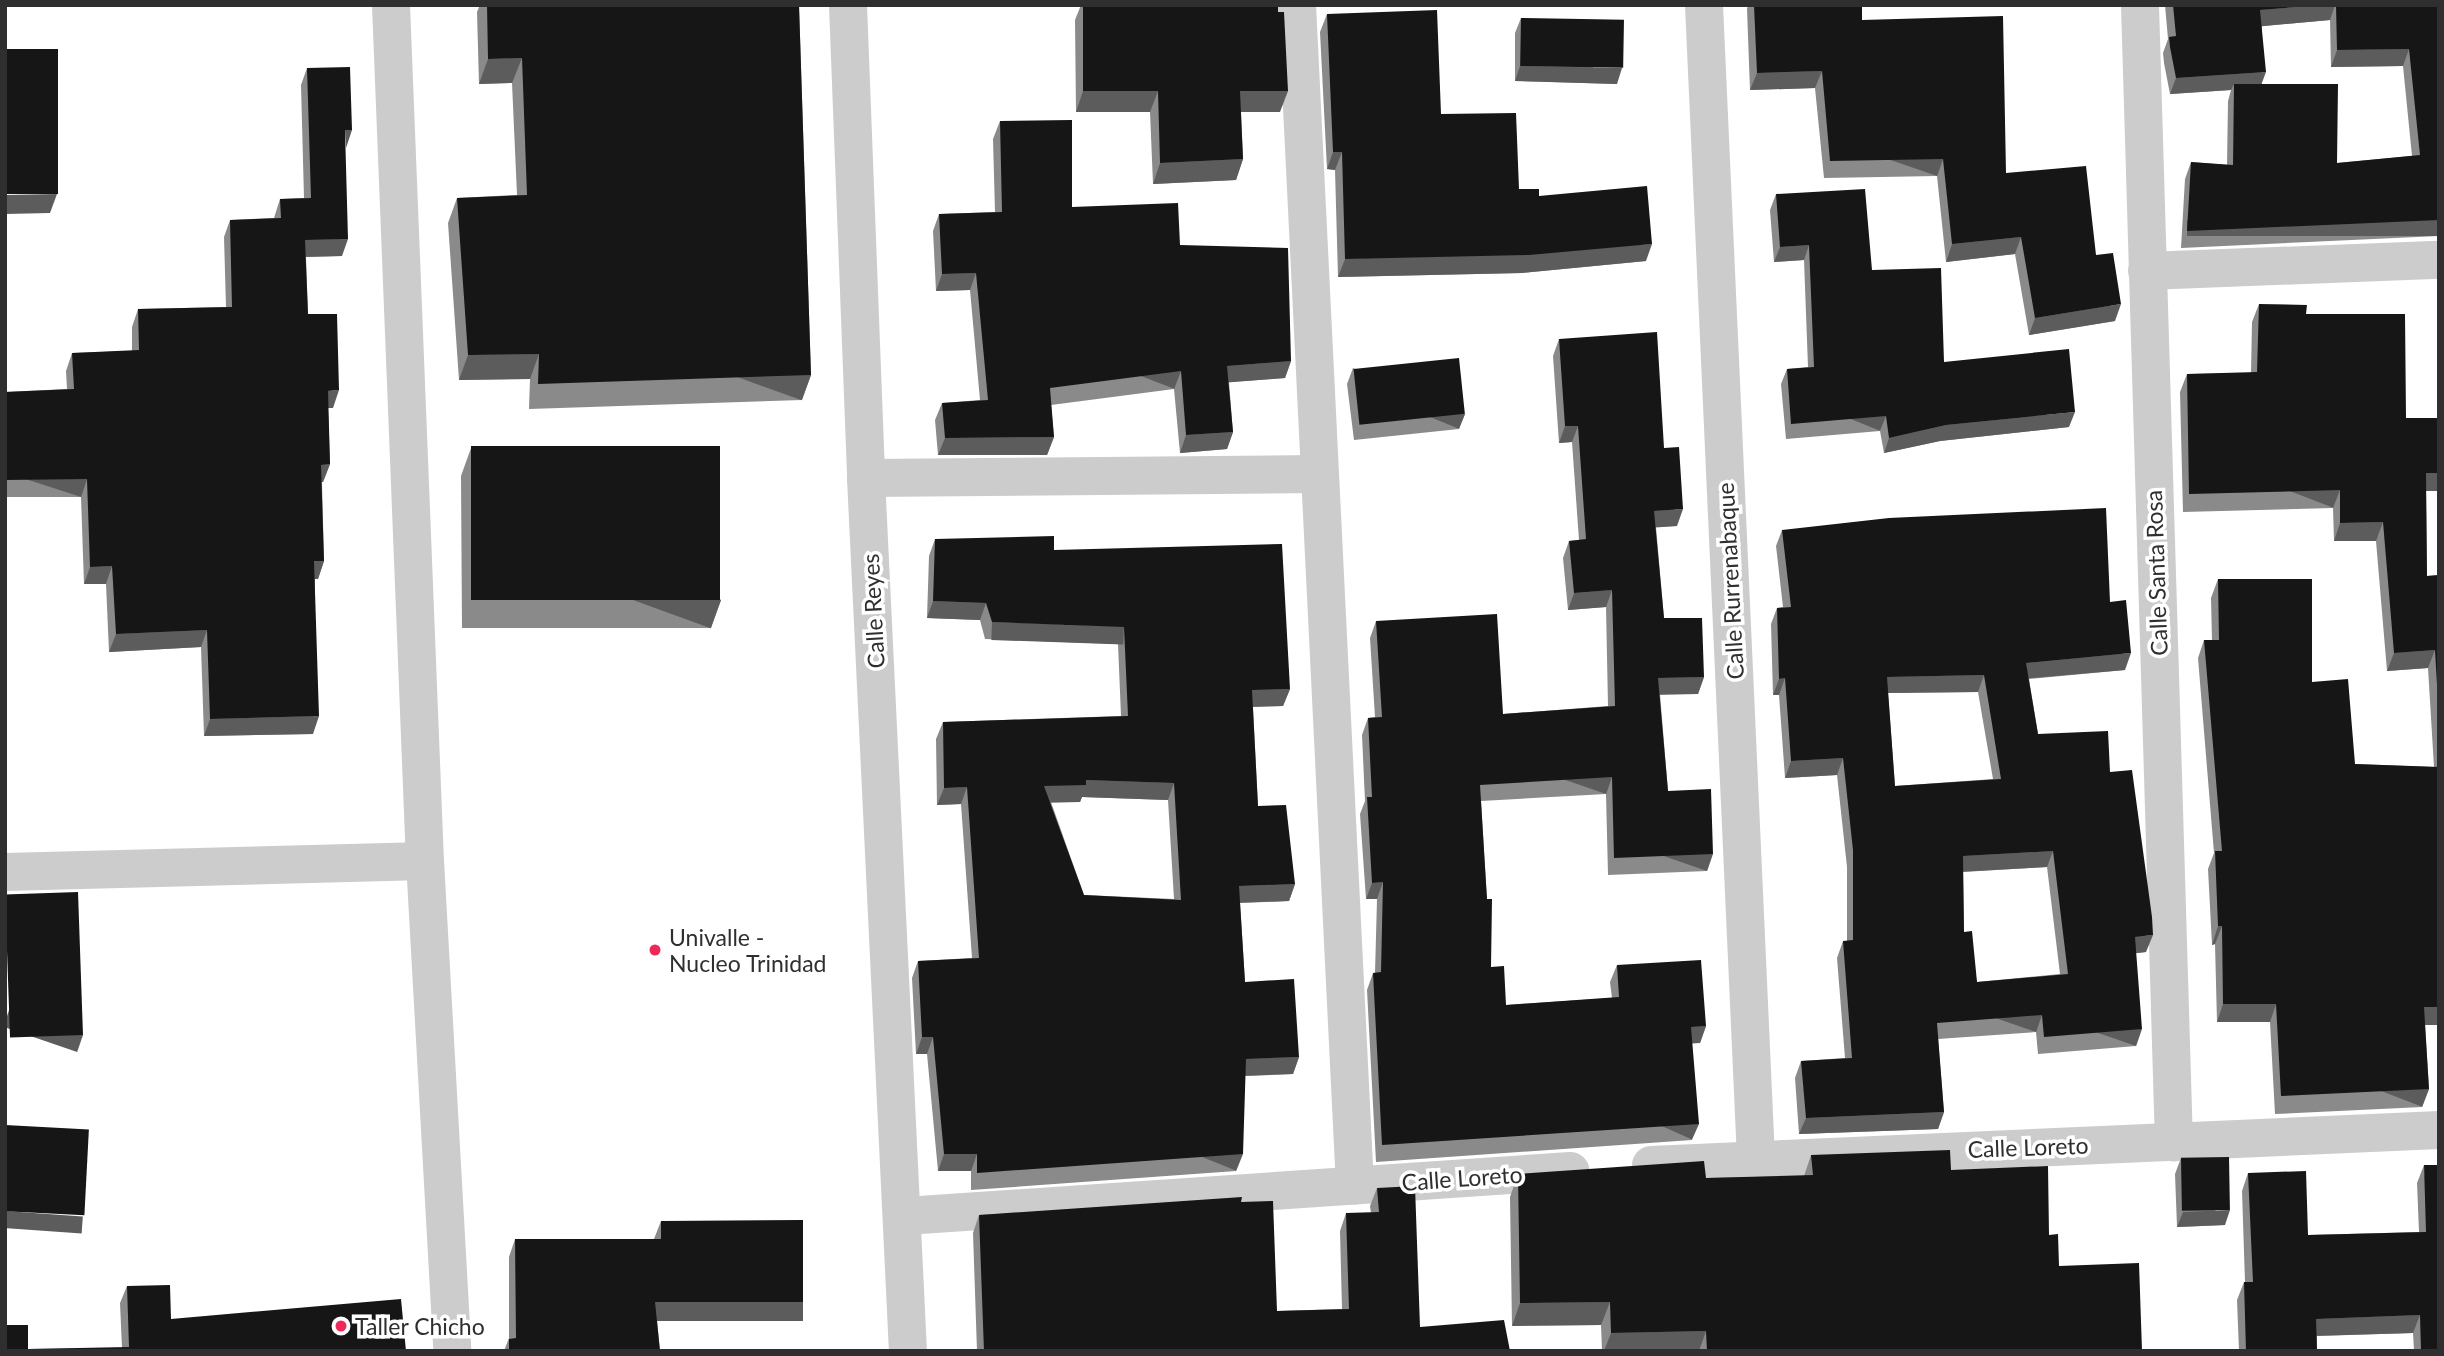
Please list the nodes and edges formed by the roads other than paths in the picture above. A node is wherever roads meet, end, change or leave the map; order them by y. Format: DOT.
graph roads {
  1 [pos="391,5"];
  2 [pos="849,5"];
  3 [pos="1297,5"];
  4 [pos="1704,5"];
  5 [pos="2140,5"];
  6 [pos="2439,260"];
  7 [pos="2147,271"];
  8 [pos="1319,474"];
  9 [pos="866,478"];
  10 [pos="425,861"];
  11 [pos="5,872"];
  12 [pos="2439,1130"];
  13 [pos="2174,1142"];
  14 [pos="1756,1158"];
  15 [pos="1355,1186"];
  16 [pos="905,1216"];
  17 [pos="452,1351"];
  18 [pos="908,1351"];
  1 -- 10 [label="street"];
  2 -- 9 [label="street, Calle Reyes"];
  3 -- 8 [label="street"];
  4 -- 14 [label="street, Calle Rurrenabaque"];
  5 -- 7 [label="street, Calle Santa Rosa"];
  6 -- 7 [label="street"];
  7 -- 13 [label="street, Calle Santa Rosa"];
  8 -- 9 [label="street"];
  8 -- 15 [label="street"];
  9 -- 16 [label="street, Calle Reyes"];
  10 -- 11 [label="street"];
  10 -- 17 [label="street"];
  12 -- 13 [label="street, Calle Loreto"];
  13 -- 14 [label="street, Calle Loreto"];
  14 -- 15 [label="street, Calle Loreto"];
  15 -- 16 [label="street, Calle Loreto"];
  16 -- 18 [label="street, Calle Reyes"];
}
